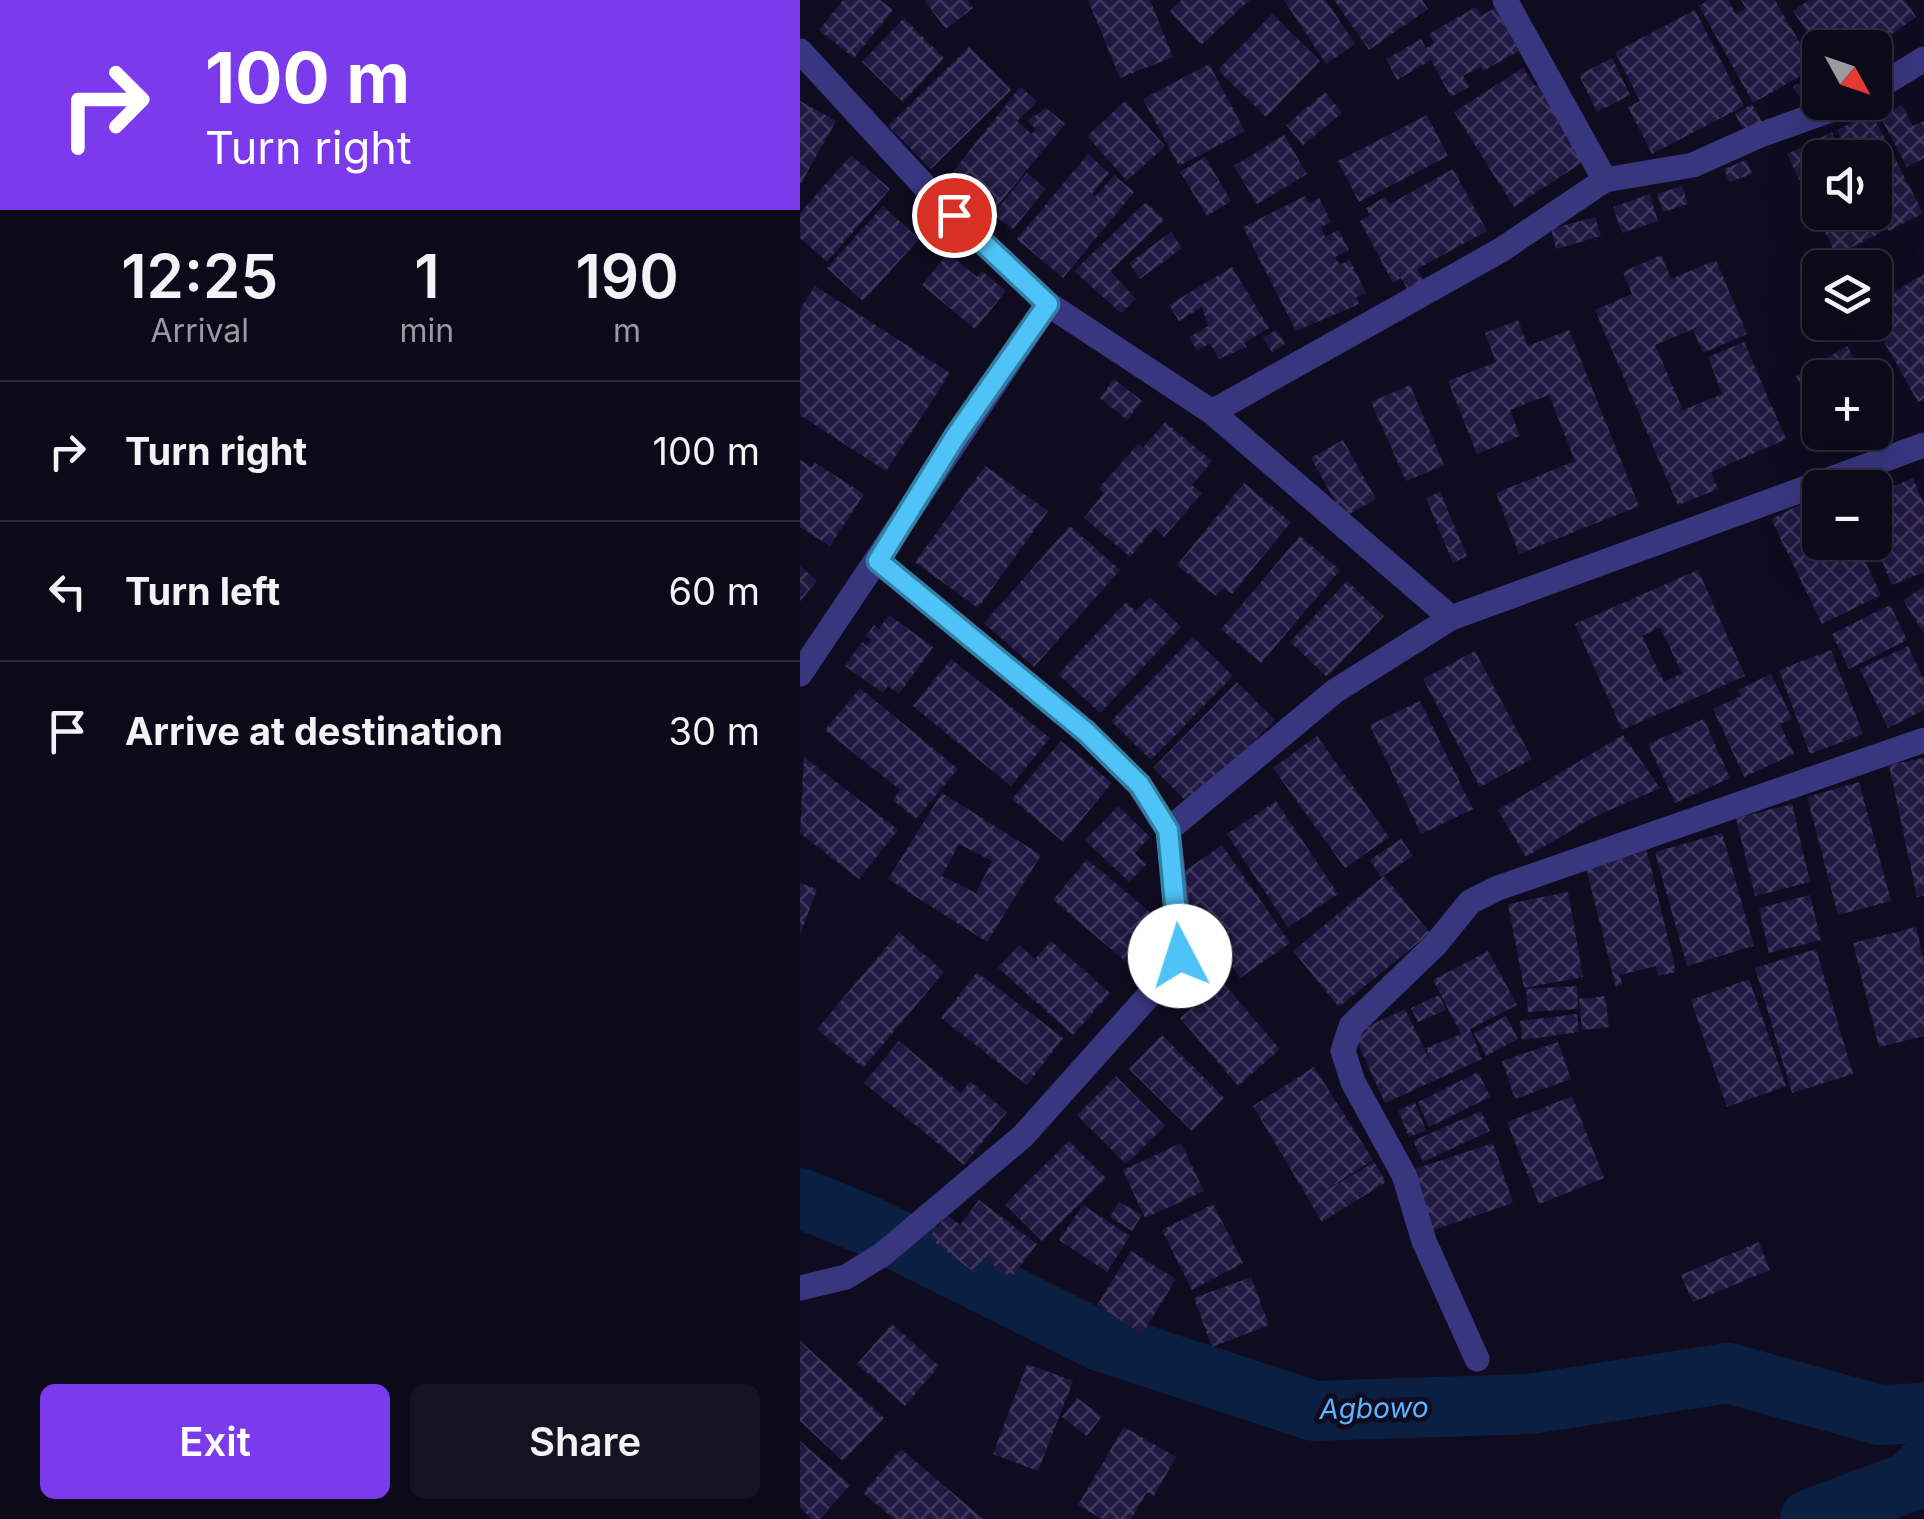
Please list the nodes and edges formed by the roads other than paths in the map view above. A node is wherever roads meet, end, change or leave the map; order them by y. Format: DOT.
graph roads {
  1 [pos="1506,0"];
  2 [pos="800,52"];
  3 [pos="1924,59"];
  4 [pos="1892,79"];
  5 [pos="1802,120"];
  6 [pos="1604,180"];
  7 [pos="1048,304"];
  8 [pos="1212,412"];
  9 [pos="1924,446"];
  10 [pos="878,561"];
  11 [pos="1451,618"];
  12 [pos="800,674"];
  13 [pos="1924,740"];
  14 [pos="1168,830"];
  15 [pos="800,1288"];
  16 [pos="1478,1359"];
  1 -- 6 [label="street"];
  2 -- 7 [label="street"];
  3 -- 4 [label="street"];
  5 -- 6 [label="street"];
  6 -- 8 [label="street"];
  7 -- 8 [label="street"];
  7 -- 10 [label="street"];
  8 -- 11 [label="street"];
  9 -- 11 [label="street"];
  10 -- 12 [label="street"];
  10 -- 14 [label="street"];
  11 -- 14 [label="street"];
  13 -- 16 [label="street"];
  14 -- 15 [label="street"];
}
